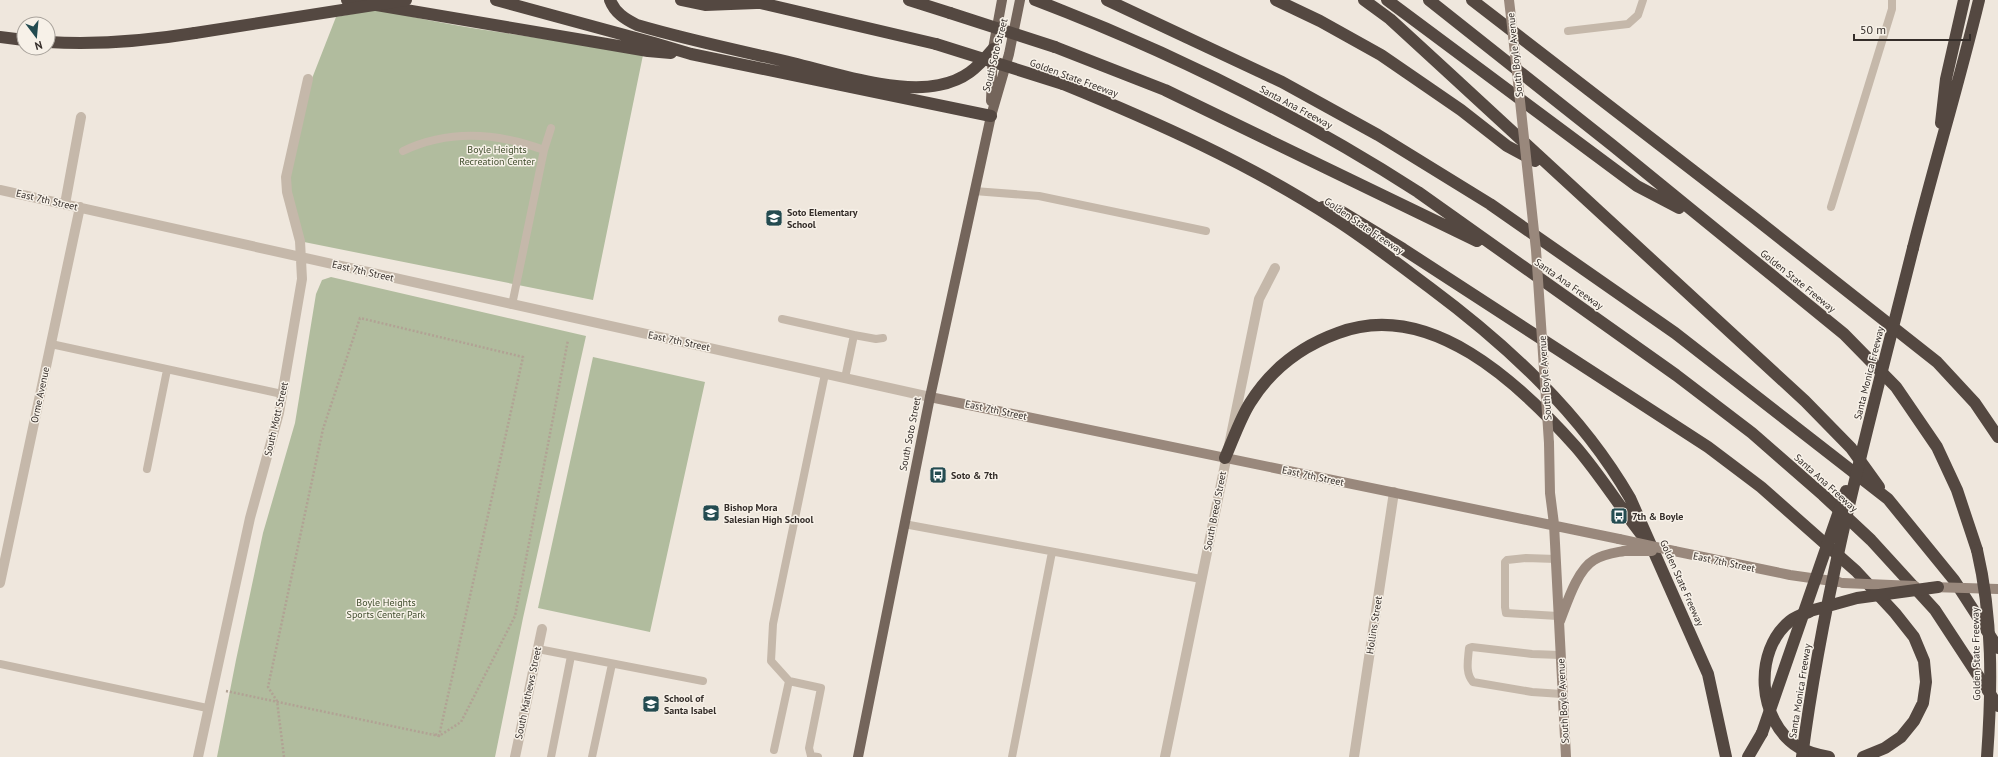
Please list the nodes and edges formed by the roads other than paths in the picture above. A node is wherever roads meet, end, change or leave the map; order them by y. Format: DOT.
graph roads {
  1 [pos="347,0"];
  2 [pos="406,0"];
  3 [pos="496,0"];
  4 [pos="610,0"];
  5 [pos="681,0"];
  6 [pos="748,0"];
  7 [pos="909,0"];
  8 [pos="914,0"];
  9 [pos="1002,0"];
  10 [pos="1020,0"];
  11 [pos="1036,0"];
  12 [pos="1107,0"];
  13 [pos="1276,0"];
  14 [pos="1364,0"];
  15 [pos="1387,0"];
  16 [pos="1430,0"];
  17 [pos="1444,0"];
  18 [pos="1472,0"];
  19 [pos="1508,0"];
  20 [pos="1643,0"];
  21 [pos="1892,0"];
  22 [pos="1964,0"];
  23 [pos="1979,0"];
  24 [pos="762,3"];
  25 [pos="950,13"];
  26 [pos="1456,22"];
  27 [pos="1568,31"];
  28 [pos="0,37"];
  29 [pos="16,39"];
  30 [pos="56,42"];
  31 [pos="993,49"];
  32 [pos="690,54"];
  33 [pos="308,79"];
  34 [pos="991,116"];
  35 [pos="81,117"];
  36 [pos="551,128"];
  37 [pos="1942,136"];
  38 [pos="544,150"];
  39 [pos="403,151"];
  40 [pos="1557,173"];
  41 [pos="0,190"];
  42 [pos="974,191"];
  43 [pos="65,204"];
  44 [pos="1310,204"];
  45 [pos="80,207"];
  46 [pos="1831,207"];
  47 [pos="1702,220"];
  48 [pos="1206,231"];
  49 [pos="1507,256"];
  50 [pos="302,257"];
  51 [pos="1275,268"];
  52 [pos="512,305"];
  53 [pos="782,319"];
  54 [pos="854,335"];
  55 [pos="884,338"];
  56 [pos="51,344"];
  57 [pos="167,370"];
  58 [pos="825,374"];
  59 [pos="845,378"];
  60 [pos="282,394"];
  61 [pos="930,397"];
  62 [pos="1867,432"];
  63 [pos="1998,437"];
  64 [pos="1225,458"];
  65 [pos="147,469"];
  66 [pos="1394,492"];
  67 [pos="1888,499"];
  68 [pos="904,524"];
  69 [pos="1554,524"];
  70 [pos="1654,551"];
  71 [pos="1674,551"];
  72 [pos="1052,552"];
  73 [pos="1556,559"];
  74 [pos="1201,579"];
  75 [pos="0,583"];
  76 [pos="1938,587"];
  77 [pos="1998,589"];
  78 [pos="1559,619"];
  79 [pos="542,629"];
  80 [pos="1998,648"];
  81 [pos="538,649"];
  82 [pos="1560,655"];
  83 [pos="571,656"];
  84 [pos="0,664"];
  85 [pos="612,664"];
  86 [pos="703,681"];
  87 [pos="789,681"];
  88 [pos="1562,694"];
  89 [pos="1998,706"];
  90 [pos="208,708"];
  91 [pos="774,750"];
  92 [pos="198,757"];
  93 [pos="515,757"];
  94 [pos="551,757"];
  95 [pos="592,757"];
  96 [pos="818,757"];
  97 [pos="858,757"];
  98 [pos="1012,757"];
  99 [pos="1165,757"];
  100 [pos="1354,757"];
  101 [pos="1566,757"];
  102 [pos="1726,757"];
  103 [pos="1748,757"];
  104 [pos="1802,757"];
  105 [pos="1829,757"];
  106 [pos="1863,757"];
  107 [pos="1987,757"];
  1 -- 32 [label="highway"];
  2 -- 30 [label="highway, bridge"];
  3 -- 32 [label="highway"];
  4 -- 31 [label="highway"];
  5 -- 24 [label="highway"];
  6 -- 24 [label="highway, Golden State Freeway"];
  7 -- 25 [label="highway"];
  8 -- 25 [label="highway"];
  9 -- 31 [label="main road, South Soto Street"];
  10 -- 34 [label="main road, South Soto Street"];
  11 -- 49 [label="highway, Santa Ana Freeway"];
  12 -- 67 [label="highway, Santa Ana Freeway"];
  13 -- 40 [label="highway"];
  14 -- 40 [label="highway"];
  15 -- 47 [label="highway"];
  16 -- 26 [label="highway, Golden State Freeway"];
  17 -- 26 [label="highway"];
  18 -- 63 [label="highway"];
  19 -- 69 [label="main road, South Boyle Avenue, bridge"];
  20 -- 27 [label="lane"];
  21 -- 46 [label="lane"];
  22 -- 37 [label="highway"];
  23 -- 37 [label="highway, Santa Monica Freeway"];
  24 -- 44 [label="highway, Golden State Freeway, bridge"];
  25 -- 49 [label="highway, bridge"];
  26 -- 47 [label="highway, Golden State Freeway"];
  28 -- 29 [label="highway"];
  31 -- 34 [label="main road, South Soto Street"];
  32 -- 34 [label="highway"];
  33 -- 50 [label="street, South Mott Street"];
  34 -- 42 [label="main road, South Soto Street"];
  35 -- 43 [label="street"];
  36 -- 38 [label="lane"];
  37 -- 62 [label="highway, Santa Monica Freeway, bridge"];
  38 -- 39 [label="lane"];
  38 -- 52 [label="lane"];
  40 -- 67 [label="highway"];
  41 -- 43 [label="street, East 7th Street"];
  42 -- 48 [label="lane"];
  42 -- 61 [label="main road, South Soto Street"];
  43 -- 45 [label="street, East 7th Street"];
  44 -- 70 [label="highway, Golden State Freeway"];
  44 -- 106 [label="highway"];
  45 -- 50 [label="street, East 7th Street"];
  45 -- 56 [label="street, Orme Avenue"];
  47 -- 107 [label="highway, Golden State Freeway, bridge"];
  49 -- 89 [label="highway, Santa Ana Freeway"];
  50 -- 52 [label="street, East 7th Street"];
  50 -- 60 [label="street, South Mott Street"];
  51 -- 64 [label="street, South Breed Street"];
  52 -- 58 [label="street, East 7th Street"];
  53 -- 54 [label="lane"];
  54 -- 55 [label="lane"];
  54 -- 59 [label="lane"];
  56 -- 57 [label="lane"];
  56 -- 75 [label="street, Orme Avenue"];
  57 -- 60 [label="lane"];
  57 -- 65 [label="lane"];
  58 -- 59 [label="street, East 7th Street"];
  58 -- 87 [label="lane"];
  59 -- 61 [label="street, East 7th Street"];
  60 -- 90 [label="street, South Mott Street"];
  61 -- 64 [label="main road, East 7th Street"];
  61 -- 68 [label="main road, South Soto Street"];
  62 -- 103 [label="highway, bridge"];
  62 -- 104 [label="highway, Santa Monica Freeway, bridge"];
  64 -- 66 [label="main road, East 7th Street"];
  64 -- 70 [label="highway"];
  64 -- 74 [label="street, South Breed Street"];
  66 -- 69 [label="main road, East 7th Street"];
  66 -- 100 [label="street, Hollins Street"];
  67 -- 80 [label="highway, Santa Ana Freeway"];
  68 -- 72 [label="lane"];
  68 -- 97 [label="main road, South Soto Street"];
  69 -- 71 [label="main road, East 7th Street, bridge"];
  69 -- 73 [label="main road, South Boyle Avenue"];
  70 -- 102 [label="highway, Golden State Freeway"];
  71 -- 76 [label="main road, East 7th Street, bridge"];
  71 -- 78 [label="main road, bridge"];
  72 -- 74 [label="lane"];
  72 -- 98 [label="lane"];
  73 -- 78 [label="main road, South Boyle Avenue"];
  73 -- 78 [label="lane"];
  74 -- 99 [label="street, South Breed Street"];
  76 -- 77 [label="main road, East 7th Street, bridge"];
  76 -- 105 [label="highway, bridge"];
  78 -- 82 [label="main road, South Boyle Avenue"];
  79 -- 81 [label="street, South Mathews Street"];
  81 -- 83 [label="lane"];
  81 -- 93 [label="street, South Mathews Street"];
  82 -- 88 [label="main road, South Boyle Avenue"];
  82 -- 88 [label="lane"];
  83 -- 85 [label="lane"];
  83 -- 94 [label="lane"];
  84 -- 90 [label="lane"];
  85 -- 86 [label="lane"];
  85 -- 95 [label="lane"];
  87 -- 91 [label="lane"];
  87 -- 96 [label="lane"];
  88 -- 101 [label="main road, South Boyle Avenue"];
  90 -- 92 [label="street, South Mott Street"];
}
